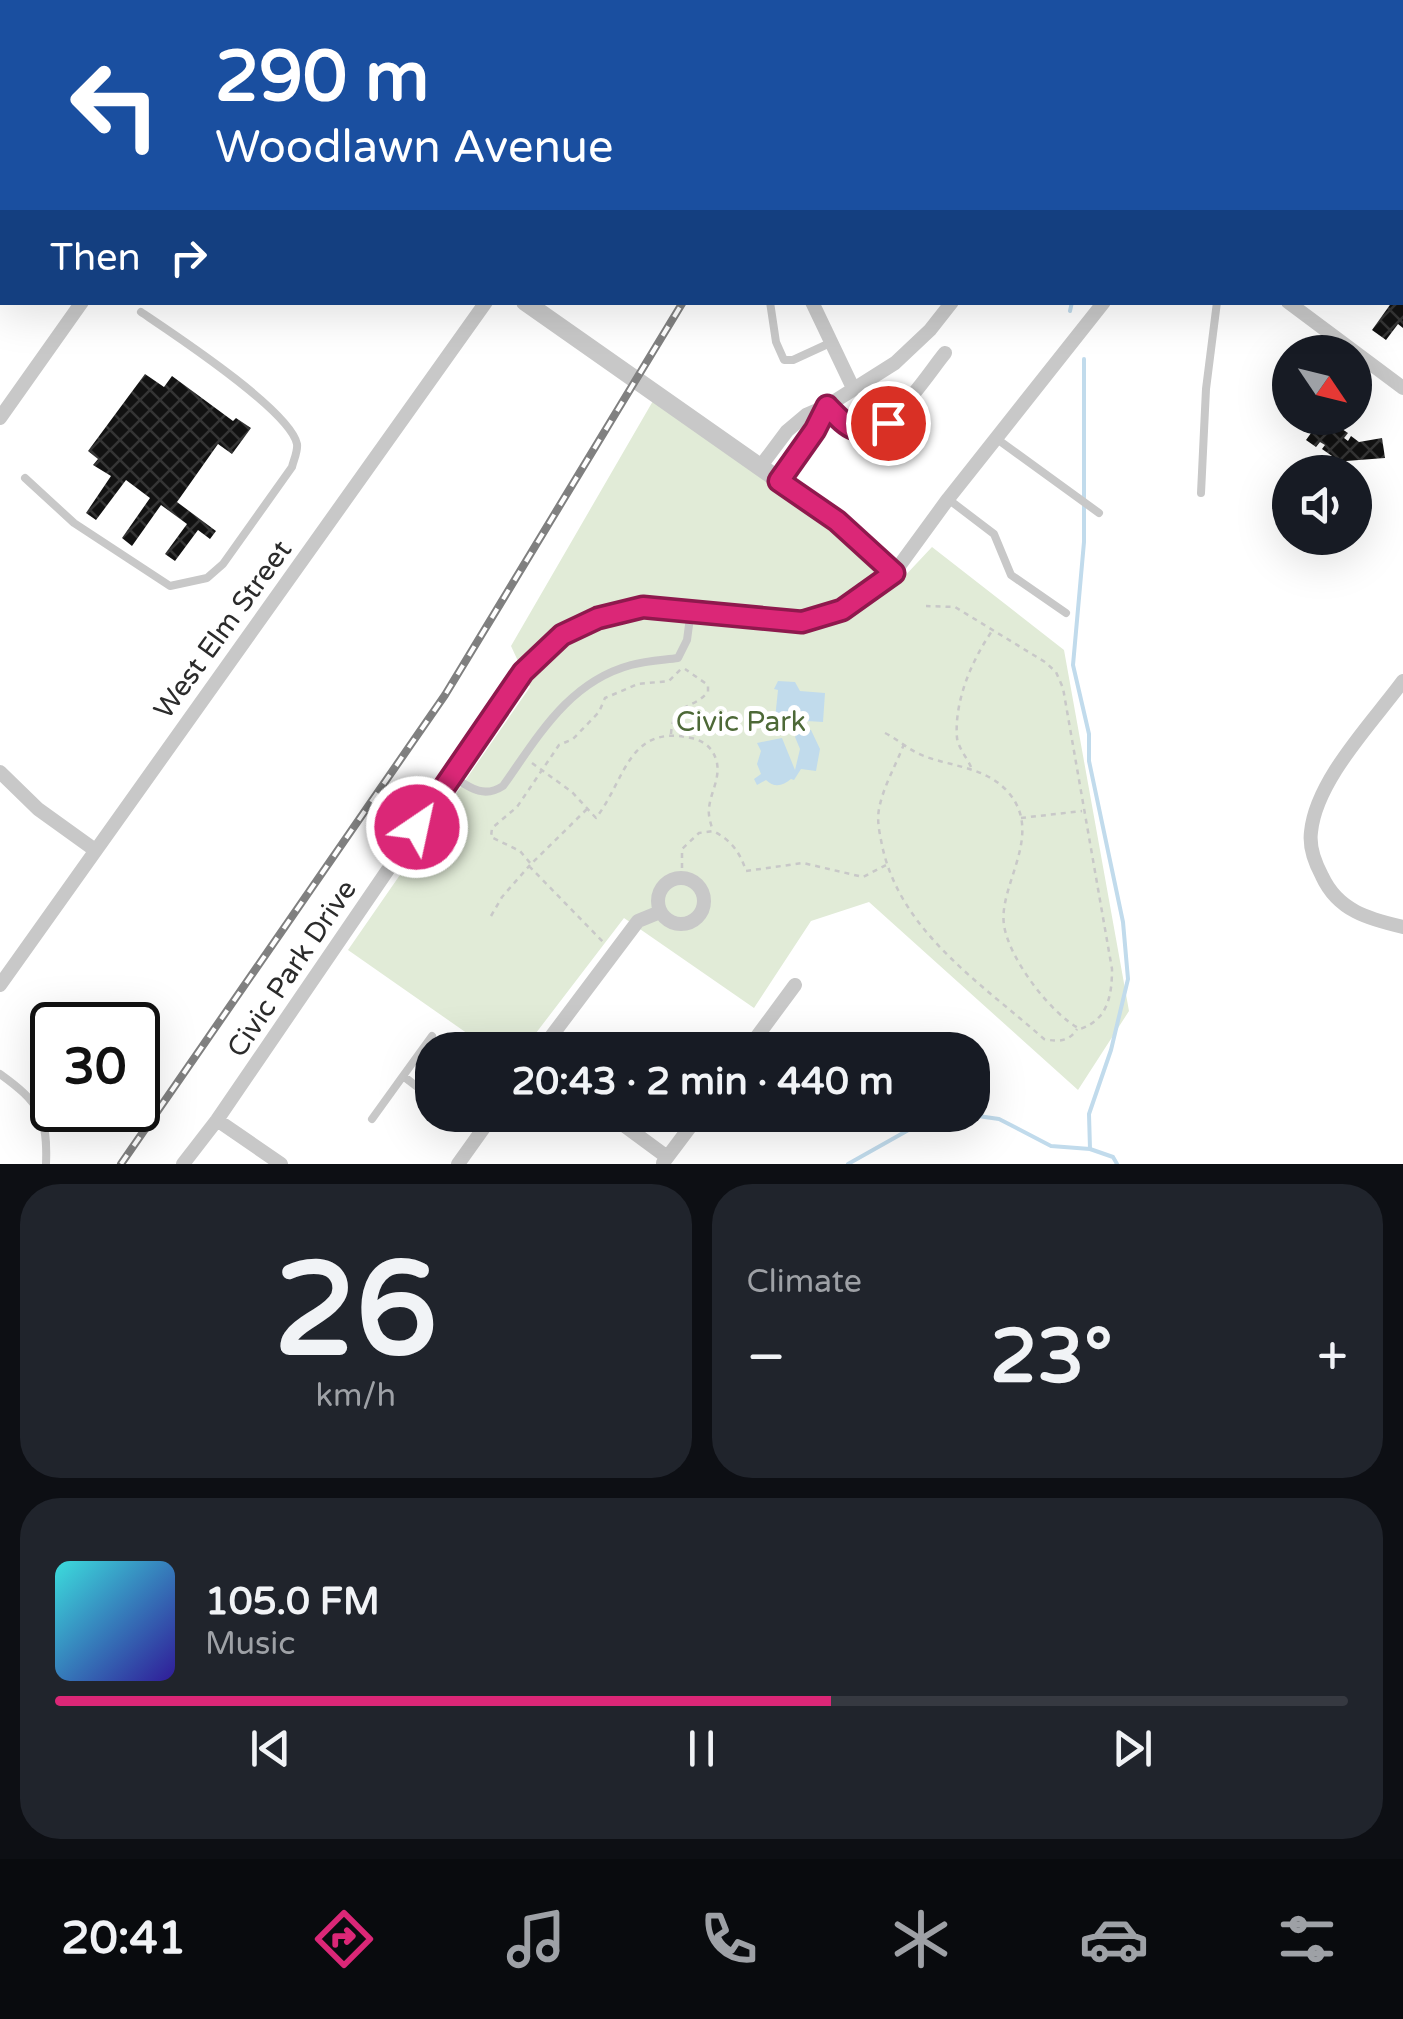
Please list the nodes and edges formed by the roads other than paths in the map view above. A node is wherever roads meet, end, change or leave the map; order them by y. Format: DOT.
graph roads {
  1 [pos="76,305"];
  2 [pos="484,305"];
  3 [pos="529,305"];
  4 [pos="770,305"];
  5 [pos="813,305"];
  6 [pos="950,305"];
  7 [pos="1102,305"];
  8 [pos="1217,305"];
  9 [pos="1292,305"];
  10 [pos="141,312"];
  11 [pos="830,343"];
  12 [pos="945,353"];
  13 [pos="853,388"];
  14 [pos="1403,388"];
  15 [pos="827,406"];
  16 [pos="0,418"];
  17 [pos="996,439"];
  18 [pos="760,467"];
  19 [pos="25,478"];
  20 [pos="779,481"];
  21 [pos="1201,493"];
  22 [pos="948,499"];
  23 [pos="1098,513"];
  24 [pos="894,573"];
  25 [pos="691,610"];
  26 [pos="1066,613"];
  27 [pos="1403,681"];
  28 [pos="0,772"];
  29 [pos="452,776"];
  30 [pos="96,850"];
  31 [pos="660,912"];
  32 [pos="1403,927"];
  33 [pos="0,985"];
  34 [pos="795,985"];
  35 [pos="554,1032"];
  36 [pos="760,1032"];
  37 [pos="415,1059"];
  38 [pos="0,1074"];
  39 [pos="403,1076"];
  40 [pos="415,1085"];
  41 [pos="372,1119"];
  42 [pos="217,1120"];
  43 [pos="631,1132"];
  44 [pos="688,1132"];
  45 [pos="480,1133"];
  46 [pos="669,1162"];
  47 [pos="46,1164"];
  48 [pos="183,1164"];
  49 [pos="281,1164"];
  50 [pos="458,1164"];
  1 -- 16 [label="street"];
  2 -- 30 [label="street, West Elm Street"];
  3 -- 18 [label="street"];
  4 -- 11 [label="lane"];
  5 -- 11 [label="street"];
  6 -- 13 [label="street"];
  7 -- 17 [label="street, Civic Park Drive"];
  8 -- 21 [label="lane"];
  9 -- 14 [label="street"];
  10 -- 19 [label="lane"];
  11 -- 13 [label="street"];
  12 -- 15 [label="street"];
  13 -- 15 [label="street"];
  15 -- 18 [label="street"];
  15 -- 20 [label="street"];
  17 -- 22 [label="street, Civic Park Drive"];
  17 -- 23 [label="lane"];
  18 -- 20 [label="street"];
  20 -- 24 [label="street"];
  22 -- 24 [label="street, Civic Park Drive"];
  22 -- 26 [label="lane"];
  24 -- 25 [label="street, Civic Park Drive"];
  25 -- 29 [label="street, Civic Park Drive"];
  25 -- 29 [label="lane"];
  27 -- 32 [label="street"];
  28 -- 30 [label="street"];
  29 -- 42 [label="street, Civic Park Drive"];
  30 -- 33 [label="street, West Elm Street"];
  31 -- 31 [label="street"];
  31 -- 35 [label="street"];
  34 -- 36 [label="street"];
  37 -- 39 [label="lane"];
  38 -- 47 [label="lane"];
  39 -- 40 [label="lane"];
  39 -- 41 [label="lane"];
  42 -- 48 [label="street, Civic Park Drive"];
  42 -- 49 [label="street"];
  43 -- 46 [label="street"];
  44 -- 46 [label="street"];
  45 -- 50 [label="street"];
}
